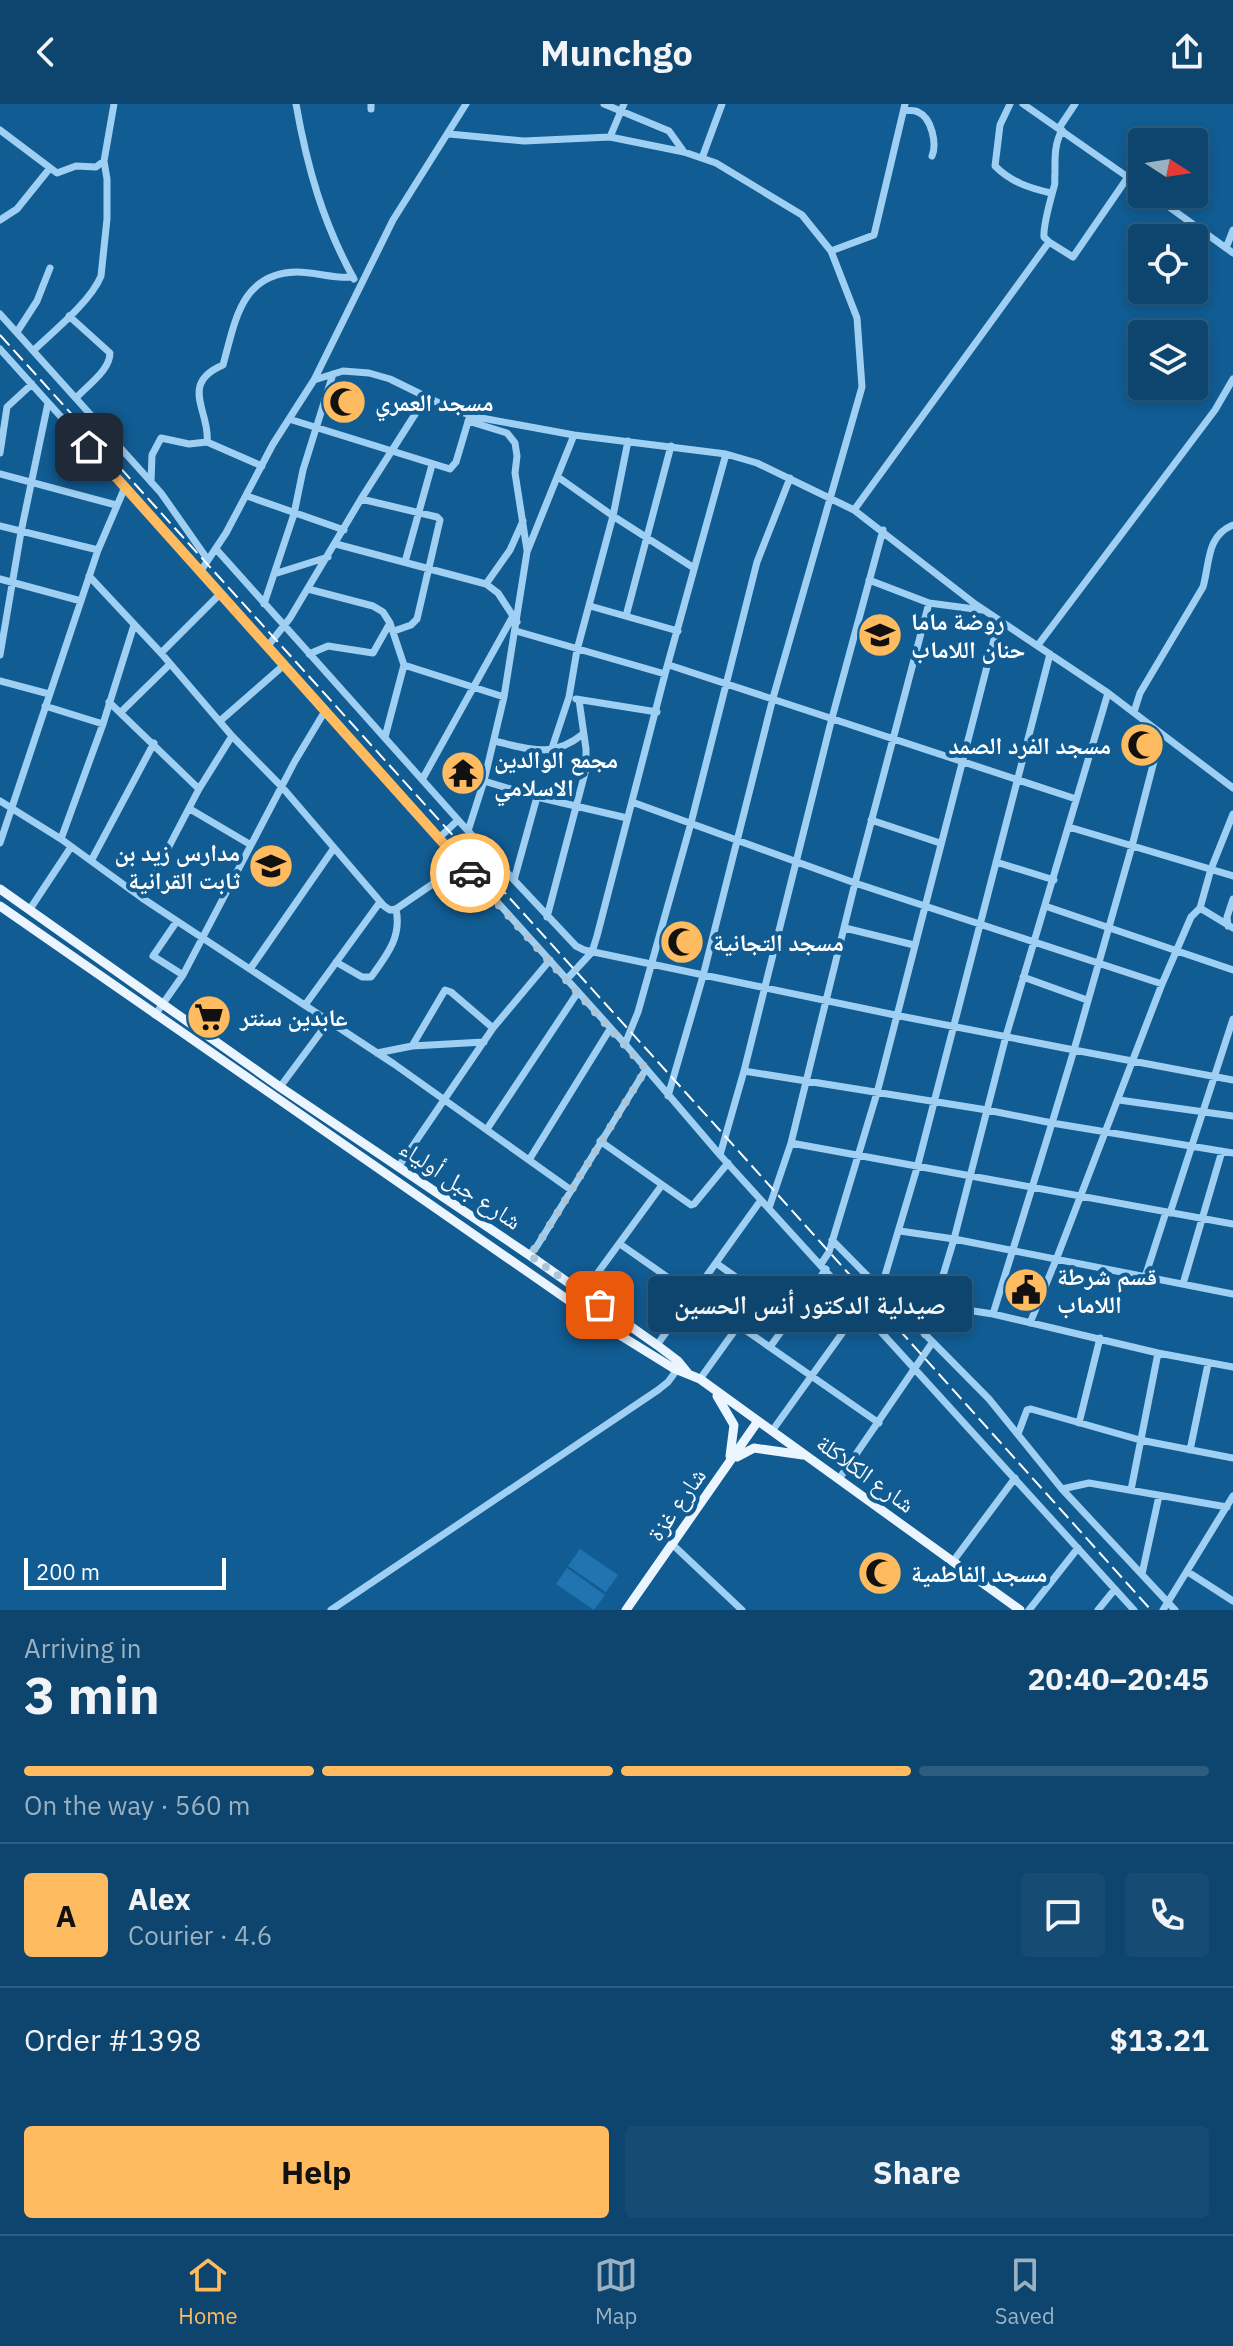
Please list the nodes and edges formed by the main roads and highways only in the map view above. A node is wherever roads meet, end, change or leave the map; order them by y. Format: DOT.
graph roads {
  1 [pos="0,889"];
  2 [pos="1,910"];
  3 [pos="682,1368"];
  4 [pos="713,1390"];
  5 [pos="758,1421"];
  6 [pos="808,1456"];
  7 [pos="728,1464"];
  8 [pos="626,1610"];
  9 [pos="1020,1610"];
  1 -- 3 [label="main road, شارع جبل أولياء"];
  2 -- 3 [label="main road, شارع جبل أولياء"];
  3 -- 4 [label="main road, شارع الكلاكلة"];
  4 -- 5 [label="main road, شارع الكلاكلة"];
  4 -- 7 [label="main road"];
  5 -- 6 [label="main road, شارع الكلاكلة"];
  5 -- 7 [label="main road, شارع غزة"];
  6 -- 7 [label="main road"];
  6 -- 9 [label="main road, شارع الكلاكلة"];
  7 -- 8 [label="main road, شارع غزة"];
}
